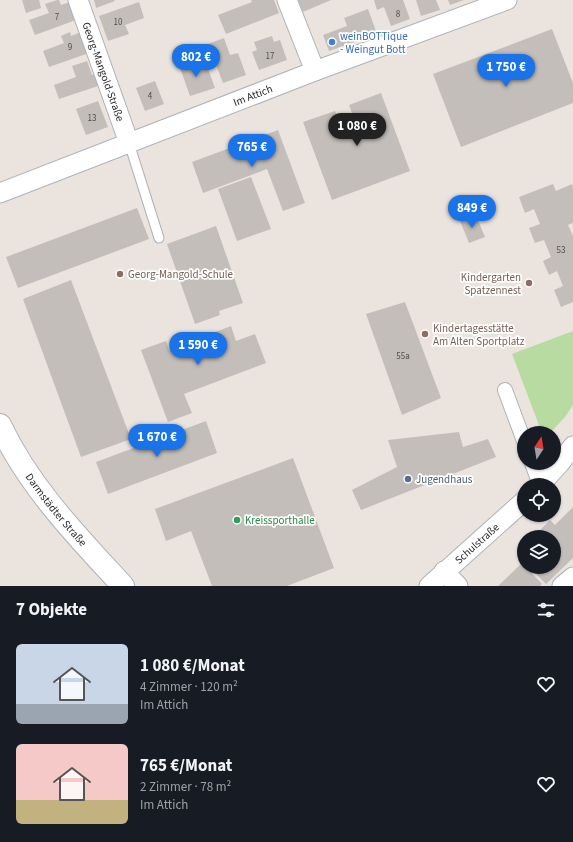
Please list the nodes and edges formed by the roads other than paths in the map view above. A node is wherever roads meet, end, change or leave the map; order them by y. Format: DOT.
graph roads {
  1 [pos="78,0"];
  2 [pos="287,0"];
  3 [pos="507,0"];
  4 [pos="315,71"];
  5 [pos="129,143"];
  6 [pos="0,194"];
  7 [pos="159,238"];
  8 [pos="505,390"];
  9 [pos="0,425"];
  10 [pos="518,426"];
  11 [pos="573,446"];
  12 [pos="546,478"];
  13 [pos="517,507"];
  14 [pos="444,572"];
  15 [pos="573,577"];
  16 [pos="123,586"];
  17 [pos="429,586"];
  18 [pos="458,586"];
  19 [pos="562,586"];
  1 -- 5 [label="street, Georg-Mangold-Straße"];
  2 -- 4 [label="street"];
  3 -- 4 [label="street, Im Attich"];
  4 -- 5 [label="street, Im Attich"];
  5 -- 6 [label="street, Im Attich"];
  5 -- 7 [label="lane"];
  8 -- 10 [label="street"];
  9 -- 16 [label="main road, Darmstädter Straße"];
  11 -- 12 [label="street"];
  13 -- 14 [label="street, Schulstraße"];
  14 -- 17 [label="street, Schulstraße"];
  14 -- 18 [label="street"];
  15 -- 19 [label="street"];
}
